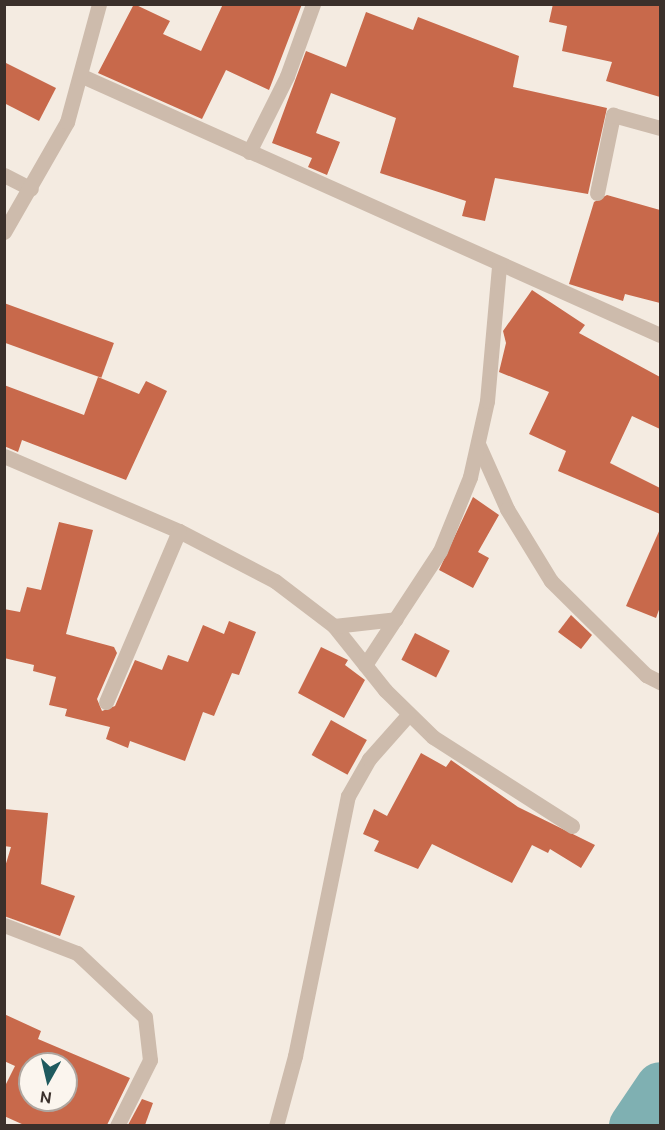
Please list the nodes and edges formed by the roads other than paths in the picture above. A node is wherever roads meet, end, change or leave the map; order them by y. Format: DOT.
graph roads {
  1 [pos="99,4"];
  2 [pos="313,4"];
  3 [pos="82,76"];
  4 [pos="660,128"];
  5 [pos="249,152"];
  6 [pos="4,176"];
  7 [pos="31,189"];
  8 [pos="597,193"];
  9 [pos="4,232"];
  10 [pos="499,266"];
  11 [pos="660,335"];
  12 [pos="479,446"];
  13 [pos="4,456"];
  14 [pos="179,531"];
  15 [pos="396,619"];
  16 [pos="334,626"];
  17 [pos="365,665"];
  18 [pos="660,682"];
  19 [pos="106,702"];
  20 [pos="408,715"];
  21 [pos="572,826"];
  22 [pos="4,925"];
  23 [pos="117,1125"];
  24 [pos="276,1125"];
  1 -- 3 [label="street"];
  2 -- 5 [label="street"];
  3 -- 5 [label="street"];
  3 -- 7 [label="street"];
  4 -- 8 [label="street"];
  5 -- 10 [label="street"];
  6 -- 7 [label="street"];
  7 -- 9 [label="street"];
  10 -- 11 [label="street"];
  10 -- 12 [label="street"];
  12 -- 15 [label="street"];
  12 -- 18 [label="street"];
  13 -- 14 [label="street"];
  14 -- 16 [label="street"];
  14 -- 19 [label="street"];
  15 -- 16 [label="street"];
  15 -- 17 [label="street"];
  16 -- 17 [label="street"];
  17 -- 20 [label="street"];
  20 -- 21 [label="street"];
  20 -- 24 [label="street"];
  22 -- 23 [label="street"];
}
